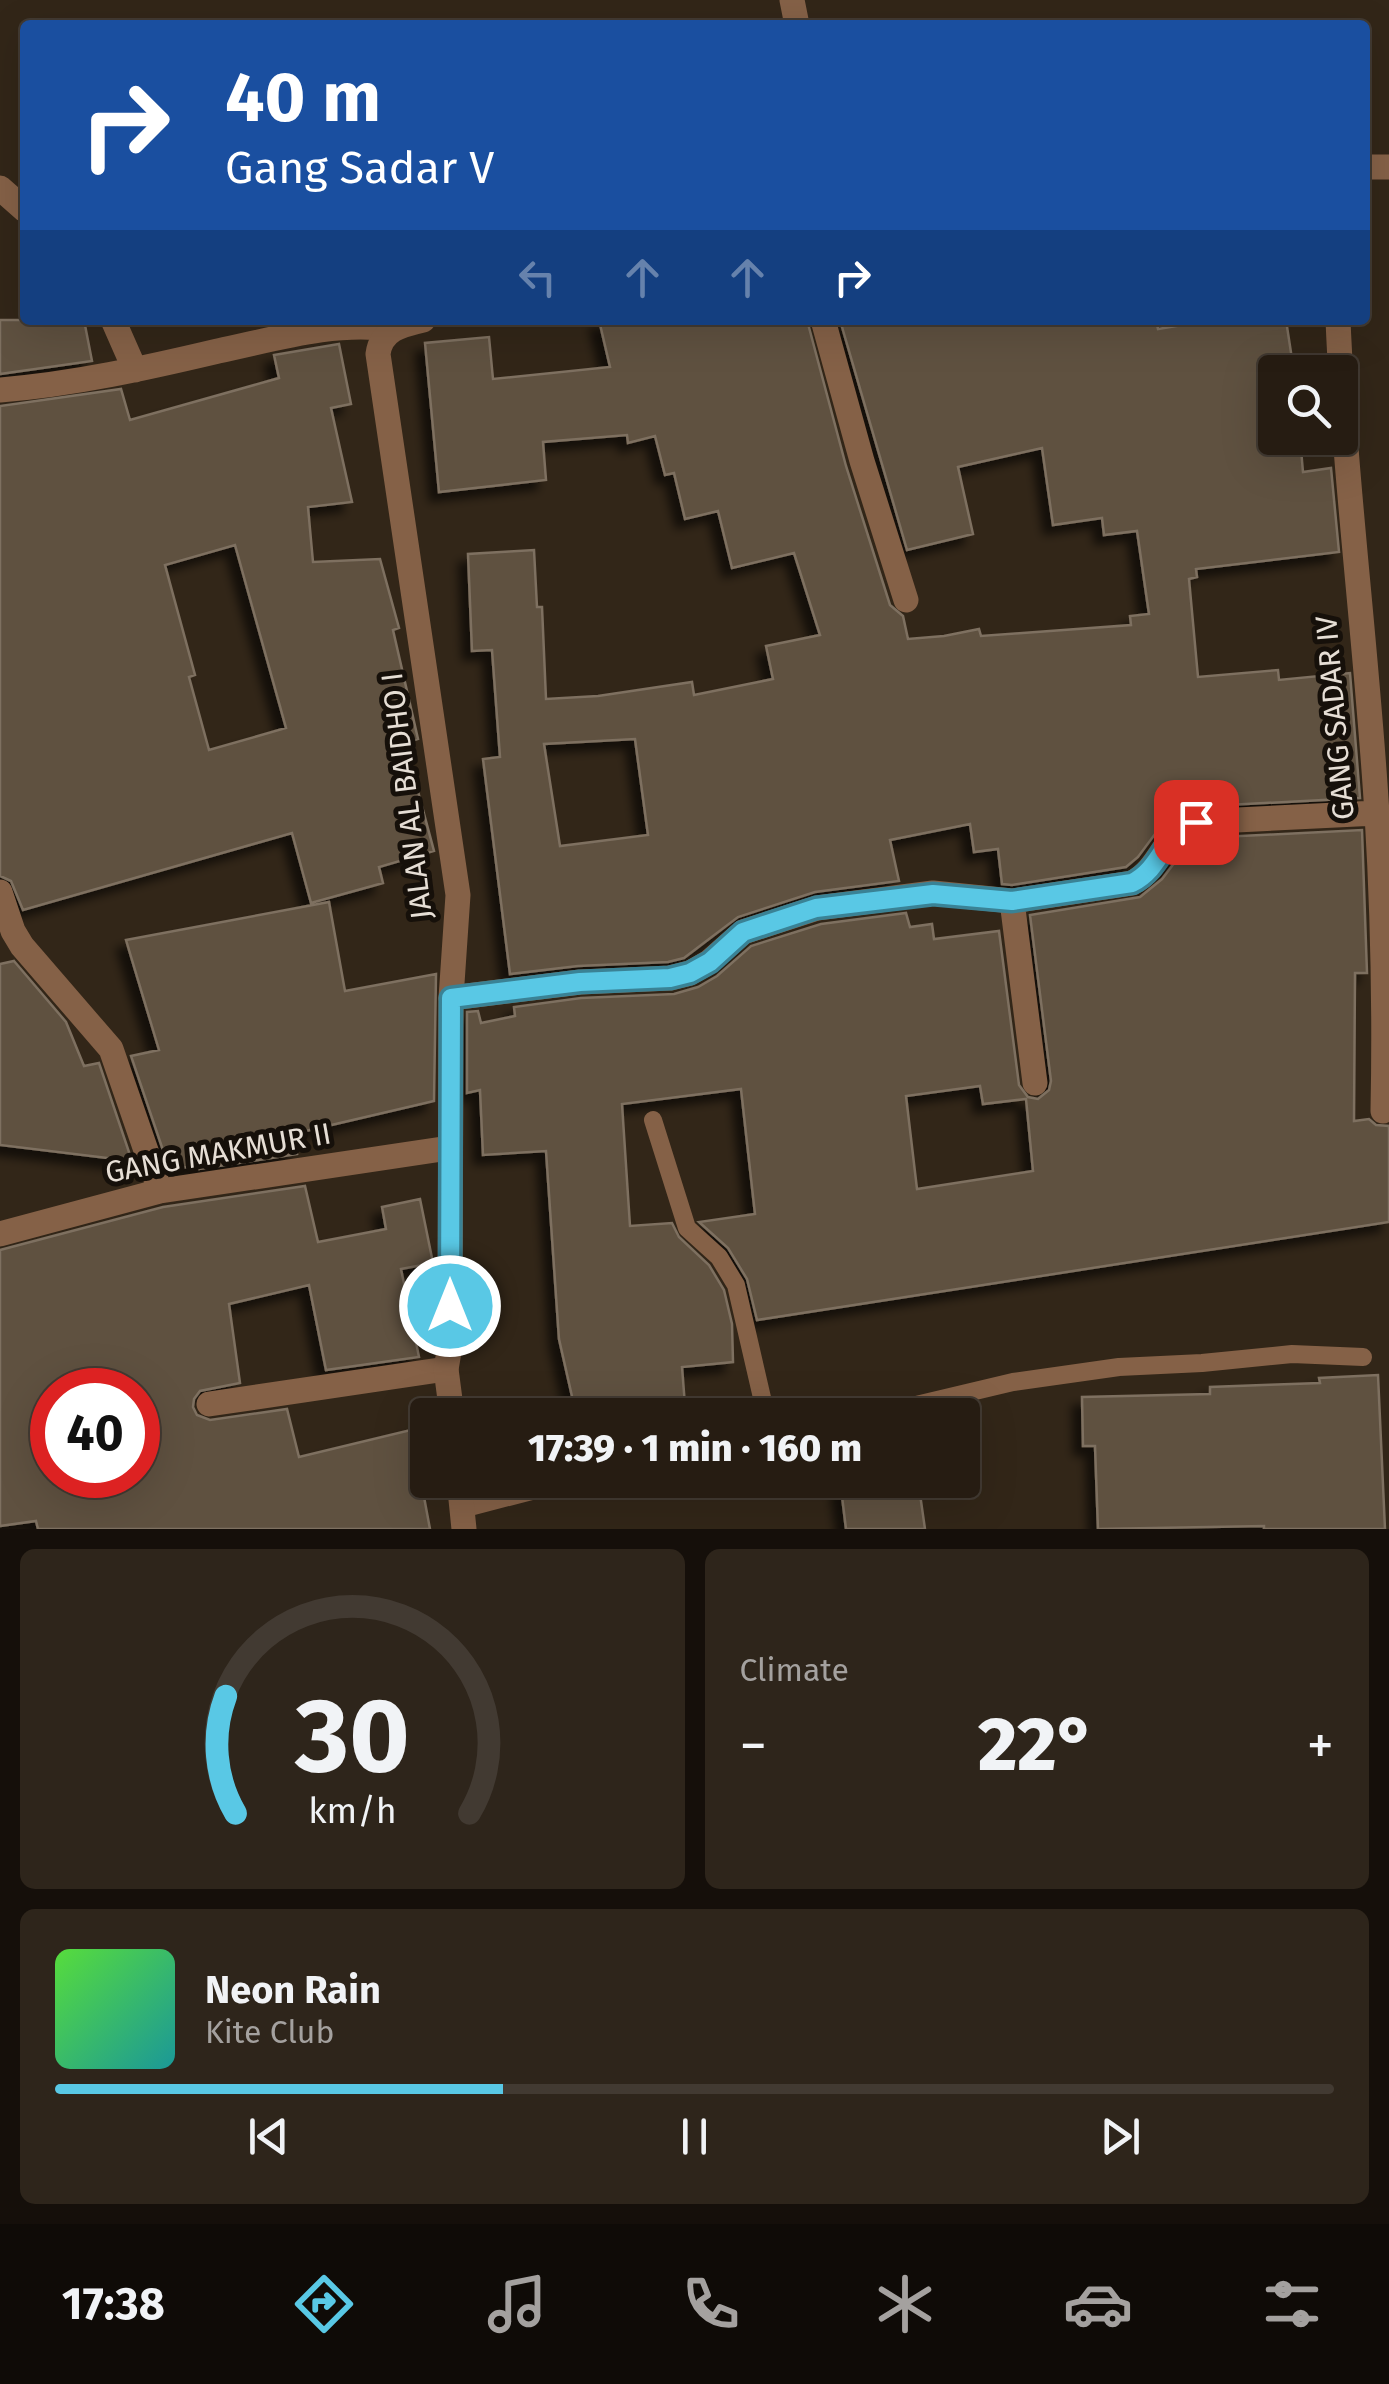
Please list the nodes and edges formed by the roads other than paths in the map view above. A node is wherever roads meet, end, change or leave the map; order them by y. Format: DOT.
graph roads {
  1 [pos="0,188"];
  2 [pos="20,206"];
  3 [pos="115,325"];
  4 [pos="345,325"];
  5 [pos="371,325"];
  6 [pos="405,325"];
  7 [pos="825,325"];
  8 [pos="1338,325"];
  9 [pos="391,329"];
  10 [pos="135,370"];
  11 [pos="0,390"];
  12 [pos="906,600"];
  13 [pos="1376,813"];
  14 [pos="0,892"];
  15 [pos="1012,901"];
  16 [pos="451,998"];
  17 [pos="1387,1006"];
  18 [pos="1034,1083"];
  19 [pos="1384,1112"];
  20 [pos="653,1120"];
  21 [pos="449,1148"];
  22 [pos="160,1191"];
  23 [pos="0,1234"];
  24 [pos="1363,1357"];
  25 [pos="446,1369"];
  26 [pos="450,1398"];
  27 [pos="762,1398"];
  28 [pos="946,1398"];
  29 [pos="209,1404"];
  30 [pos="523,1498"];
  31 [pos="463,1519"];
  1 -- 2 [label="street"];
  3 -- 10 [label="street"];
  4 -- 10 [label="street"];
  5 -- 9 [label="street"];
  6 -- 9 [label="street"];
  7 -- 12 [label="street"];
  8 -- 13 [label="street, GANG SADAR IV"];
  9 -- 16 [label="street, JALAN AL BAIDHO I"];
  10 -- 11 [label="street"];
  13 -- 15 [label="street"];
  13 -- 17 [label="street, GANG SADAR IV"];
  14 -- 22 [label="street"];
  15 -- 16 [label="street"];
  15 -- 18 [label="street"];
  16 -- 21 [label="street, JALAN AL BAIDHO I"];
  17 -- 19 [label="street, GANG SADAR IV"];
  20 -- 27 [label="lane"];
  21 -- 22 [label="street, GANG MAKMUR II"];
  21 -- 25 [label="street, JALAN AL BAIDHO I"];
  22 -- 23 [label="street, GANG MAKMUR II"];
  24 -- 28 [label="lane"];
  25 -- 26 [label="street, JALAN AL BAIDHO I"];
  25 -- 29 [label="street"];
  30 -- 31 [label="lane"];
}
